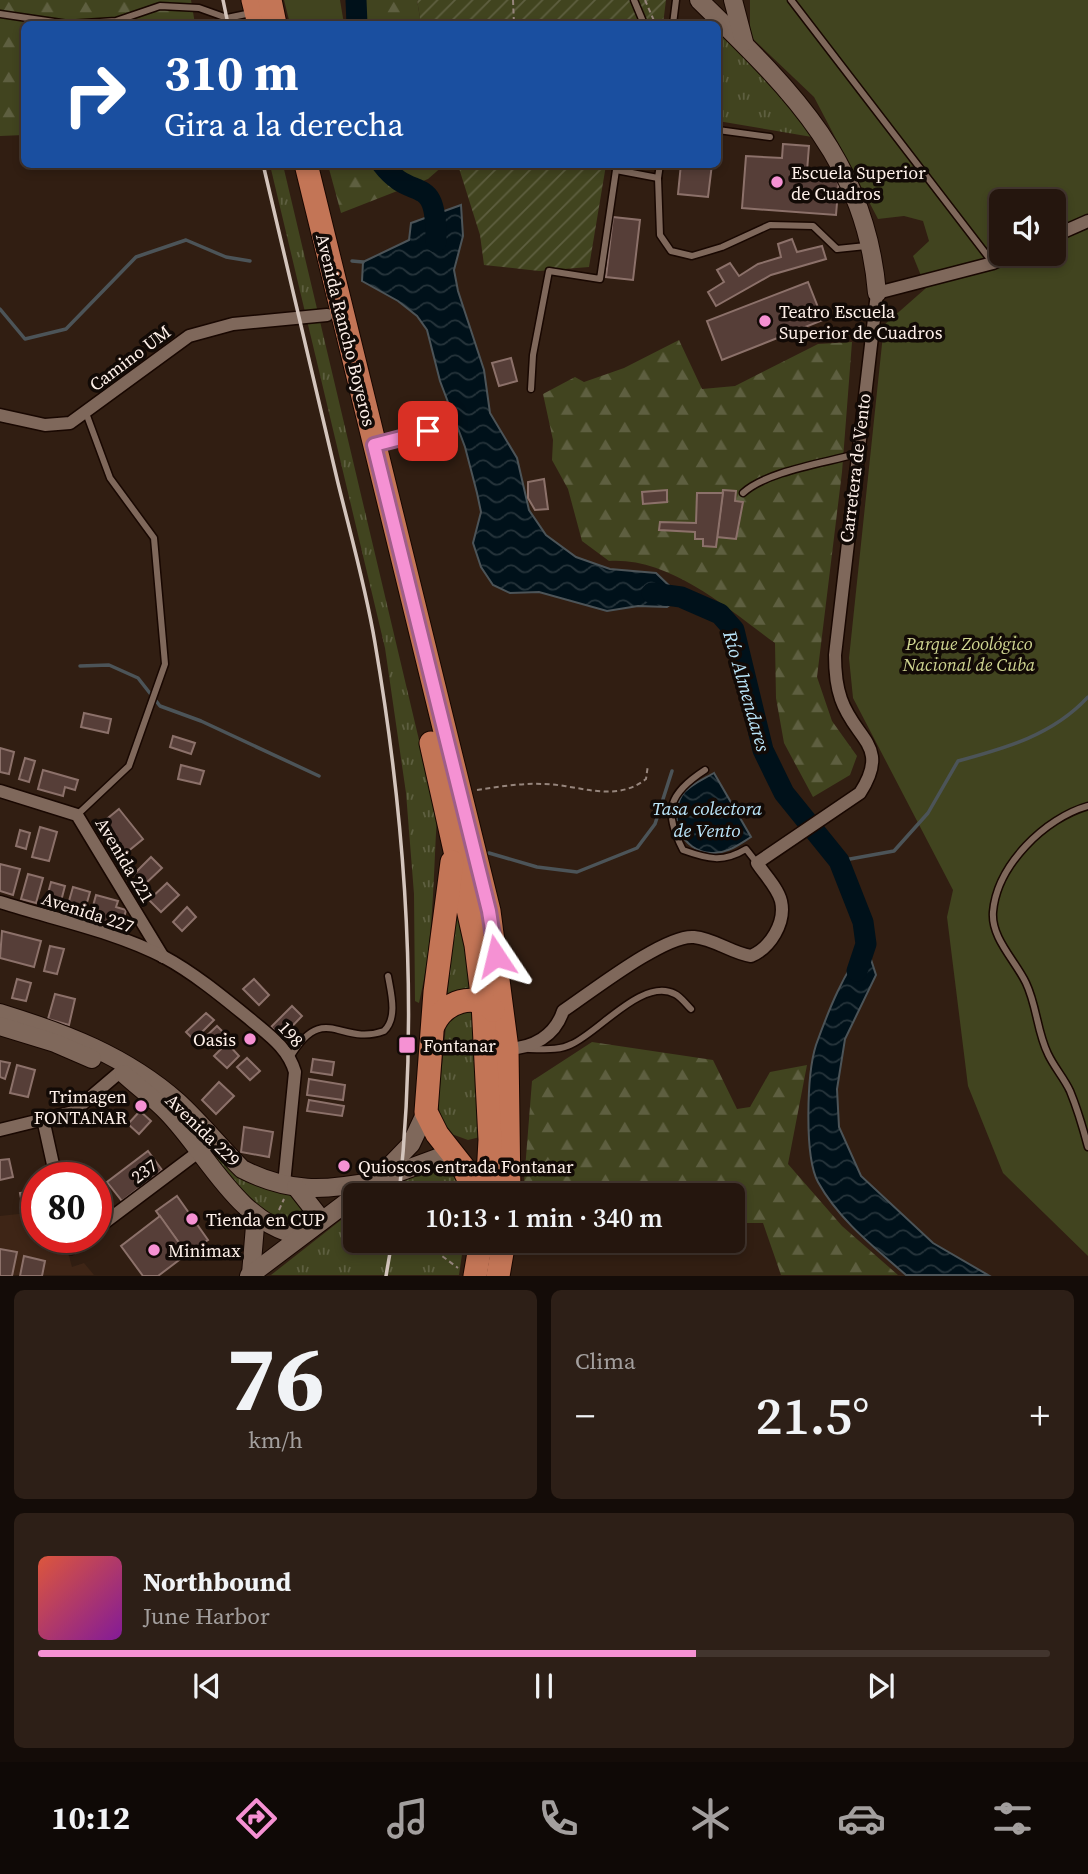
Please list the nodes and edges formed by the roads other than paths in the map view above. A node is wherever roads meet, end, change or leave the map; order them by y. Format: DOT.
graph roads {
  1 [pos="634,0"];
  2 [pos="676,0"];
  3 [pos="699,0"];
  4 [pos="733,0"];
  5 [pos="791,0"];
  6 [pos="260,9"];
  7 [pos="0,13"];
  8 [pos="49,21"];
  9 [pos="119,21"];
  10 [pos="643,21"];
  11 [pos="673,21"];
  12 [pos="720,21"];
  13 [pos="721,22"];
  14 [pos="745,45"];
  15 [pos="721,130"];
  16 [pos="770,137"];
  17 [pos="295,168"];
  18 [pos="307,168"];
  19 [pos="617,168"];
  20 [pos="621,168"];
  21 [pos="659,168"];
  22 [pos="658,178"];
  23 [pos="1088,221"];
  24 [pos="1066,231"];
  25 [pos="872,246"];
  26 [pos="989,258"];
  27 [pos="989,264"];
  28 [pos="877,293"];
  29 [pos="327,315"];
  30 [pos="531,389"];
  31 [pos="86,413"];
  32 [pos="0,415"];
  33 [pos="428,431"];
  34 [pos="374,445"];
  35 [pos="856,454"];
  36 [pos="743,493"];
  37 [pos="705,770"];
  38 [pos="0,791"];
  39 [pos="1088,806"];
  40 [pos="76,815"];
  41 [pos="448,817"];
  42 [pos="757,863"];
  43 [pos="0,902"];
  44 [pos="164,957"];
  45 [pos="388,976"];
  46 [pos="483,1003"];
  47 [pos="691,1009"];
  48 [pos="0,1013"];
  49 [pos="434,1024"];
  50 [pos="0,1026"];
  51 [pos="514,1044"];
  52 [pos="291,1056"];
  53 [pos="125,1068"];
  54 [pos="426,1112"];
  55 [pos="43,1119"];
  56 [pos="509,1119"];
  57 [pos="0,1130"];
  58 [pos="490,1140"];
  59 [pos="206,1146"];
  60 [pos="1088,1147"];
  61 [pos="451,1153"];
  62 [pos="52,1162"];
  63 [pos="375,1181"];
  64 [pos="470,1183"];
  65 [pos="488,1183"];
  66 [pos="509,1183"];
  67 [pos="290,1186"];
  68 [pos="249,1212"];
  69 [pos="112,1217"];
  70 [pos="321,1219"];
  71 [pos="300,1236"];
  72 [pos="476,1253"];
  73 [pos="502,1253"];
  74 [pos="467,1272"];
  75 [pos="250,1275"];
  76 [pos="498,1276"];
  1 -- 10 [label="lane"];
  2 -- 11 [label="lane"];
  3 -- 12 [label="street, Carretera de Vento"];
  4 -- 14 [label="street, Carretera de Vento"];
  5 -- 26 [label="lane"];
  6 -- 9 [label="lane"];
  7 -- 8 [label="lane"];
  13 -- 14 [label="street, Carretera de Vento"];
  14 -- 25 [label="street, Carretera de Vento"];
  15 -- 16 [label="lane"];
  17 -- 29 [label="highway, Avenida Rancho Boyeros"];
  18 -- 34 [label="highway, Avenida Rancho Boyeros"];
  19 -- 30 [label="lane"];
  20 -- 22 [label="lane"];
  21 -- 22 [label="lane"];
  22 -- 25 [label="lane"];
  23 -- 24 [label="street"];
  25 -- 28 [label="street, Carretera de Vento"];
  27 -- 28 [label="street"];
  28 -- 35 [label="street, Carretera de Vento"];
  29 -- 31 [label="street, Camino UM"];
  29 -- 41 [label="highway, Avenida Rancho Boyeros"];
  31 -- 32 [label="street, Camino UM"];
  31 -- 40 [label="lane"];
  33 -- 34 [label="lane"];
  34 -- 51 [label="highway, Avenida Rancho Boyeros"];
  35 -- 36 [label="lane"];
  35 -- 42 [label="street, Carretera de Vento"];
  37 -- 42 [label="lane"];
  38 -- 40 [label="street, Avenida 221"];
  39 -- 60 [label="lane"];
  40 -- 44 [label="street, Avenida 221"];
  41 -- 46 [label="highway, Avenida Rancho Boyeros"];
  41 -- 49 [label="highway"];
  42 -- 51 [label="street"];
  43 -- 44 [label="street, Avenida 227"];
  44 -- 52 [label="street, 198"];
  45 -- 52 [label="lane"];
  46 -- 49 [label="highway"];
  46 -- 51 [label="highway"];
  46 -- 58 [label="highway, Avenida Rancho Boyeros"];
  47 -- 51 [label="lane"];
  48 -- 53 [label="street, Avenida 229"];
  49 -- 54 [label="highway"];
  50 -- 53 [label="street, Avenida 229"];
  51 -- 56 [label="highway, Avenida Rancho Boyeros"];
  52 -- 67 [label="street, 198"];
  53 -- 55 [label="street"];
  53 -- 59 [label="street, Avenida 229"];
  54 -- 61 [label="highway"];
  54 -- 63 [label="street"];
  55 -- 57 [label="street"];
  55 -- 62 [label="street"];
  56 -- 58 [label="highway"];
  56 -- 66 [label="highway, Avenida Rancho Boyeros"];
  58 -- 61 [label="highway"];
  58 -- 65 [label="highway, Avenida Rancho Boyeros"];
  59 -- 67 [label="street, Avenida 229"];
  59 -- 68 [label="street, Avenida 229"];
  59 -- 69 [label="street, 237"];
  61 -- 63 [label="street"];
  61 -- 64 [label="highway"];
  63 -- 67 [label="street, Avenida 229"];
  63 -- 70 [label="street"];
  67 -- 70 [label="street"];
  68 -- 71 [label="street, Avenida 229"];
  68 -- 75 [label="street"];
  70 -- 71 [label="street"];
  71 -- 75 [label="street"];
  72 -- 74 [label="highway"];
  73 -- 76 [label="highway"];
}
